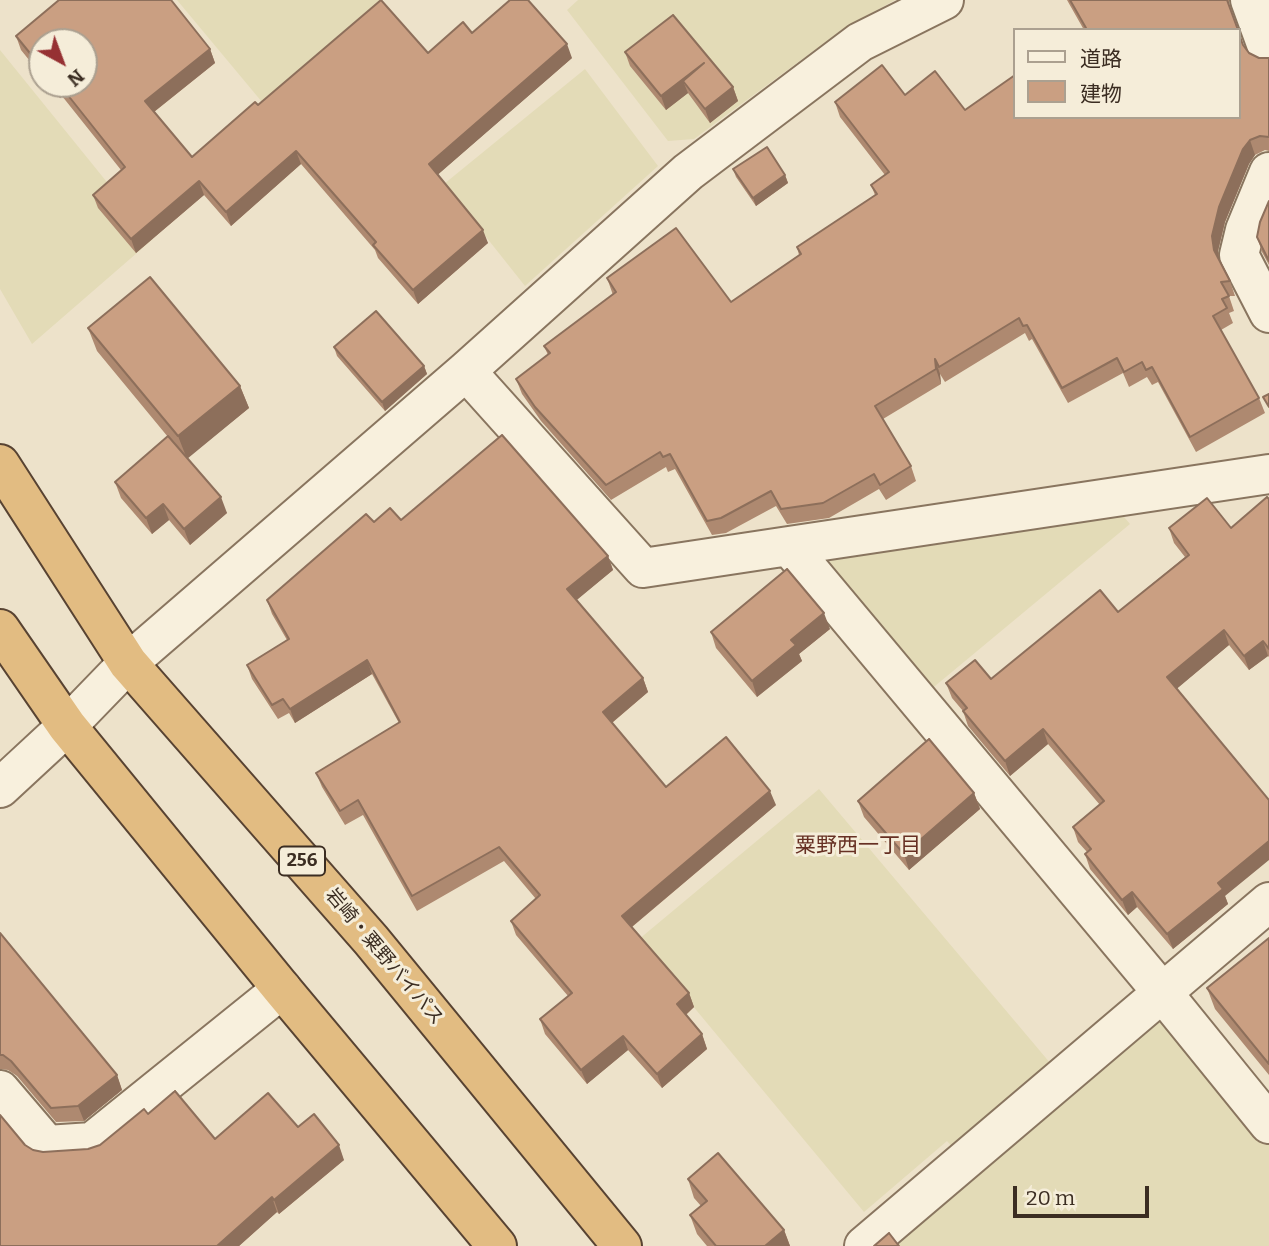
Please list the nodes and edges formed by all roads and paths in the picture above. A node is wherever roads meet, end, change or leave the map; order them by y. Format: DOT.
graph roads {
  1 [pos="944,0"];
  2 [pos="1250,0"];
  3 [pos="1269,52"];
  4 [pos="1269,172"];
  5 [pos="1269,313"];
  6 [pos="467,371"];
  7 [pos="0,464"];
  8 [pos="1269,474"];
  9 [pos="789,546"];
  10 [pos="0,629"];
  11 [pos="128,663"];
  12 [pos="68,726"];
  13 [pos="0,788"];
  14 [pos="1269,902"];
  15 [pos="282,989"];
  16 [pos="1162,992"];
  17 [pos="0,1090"];
  18 [pos="1269,1124"];
  19 [pos="498,1246"];
  20 [pos="622,1246"];
  21 [pos="864,1246"];
  1 -- 6 [label="street"];
  2 -- 3 [label="street"];
  4 -- 5 [label="street"];
  6 -- 9 [label="street"];
  6 -- 11 [label="street"];
  7 -- 11 [label="highway, 岩崎・粟野バイパス / 256"];
  8 -- 9 [label="street"];
  9 -- 16 [label="street"];
  10 -- 12 [label="highway"];
  11 -- 12 [label="street"];
  11 -- 20 [label="highway, 岩崎・粟野バイパス / 256"];
  12 -- 13 [label="street"];
  12 -- 15 [label="highway"];
  14 -- 16 [label="street"];
  15 -- 17 [label="street"];
  15 -- 19 [label="highway"];
  16 -- 18 [label="street"];
  16 -- 21 [label="street"];
}
